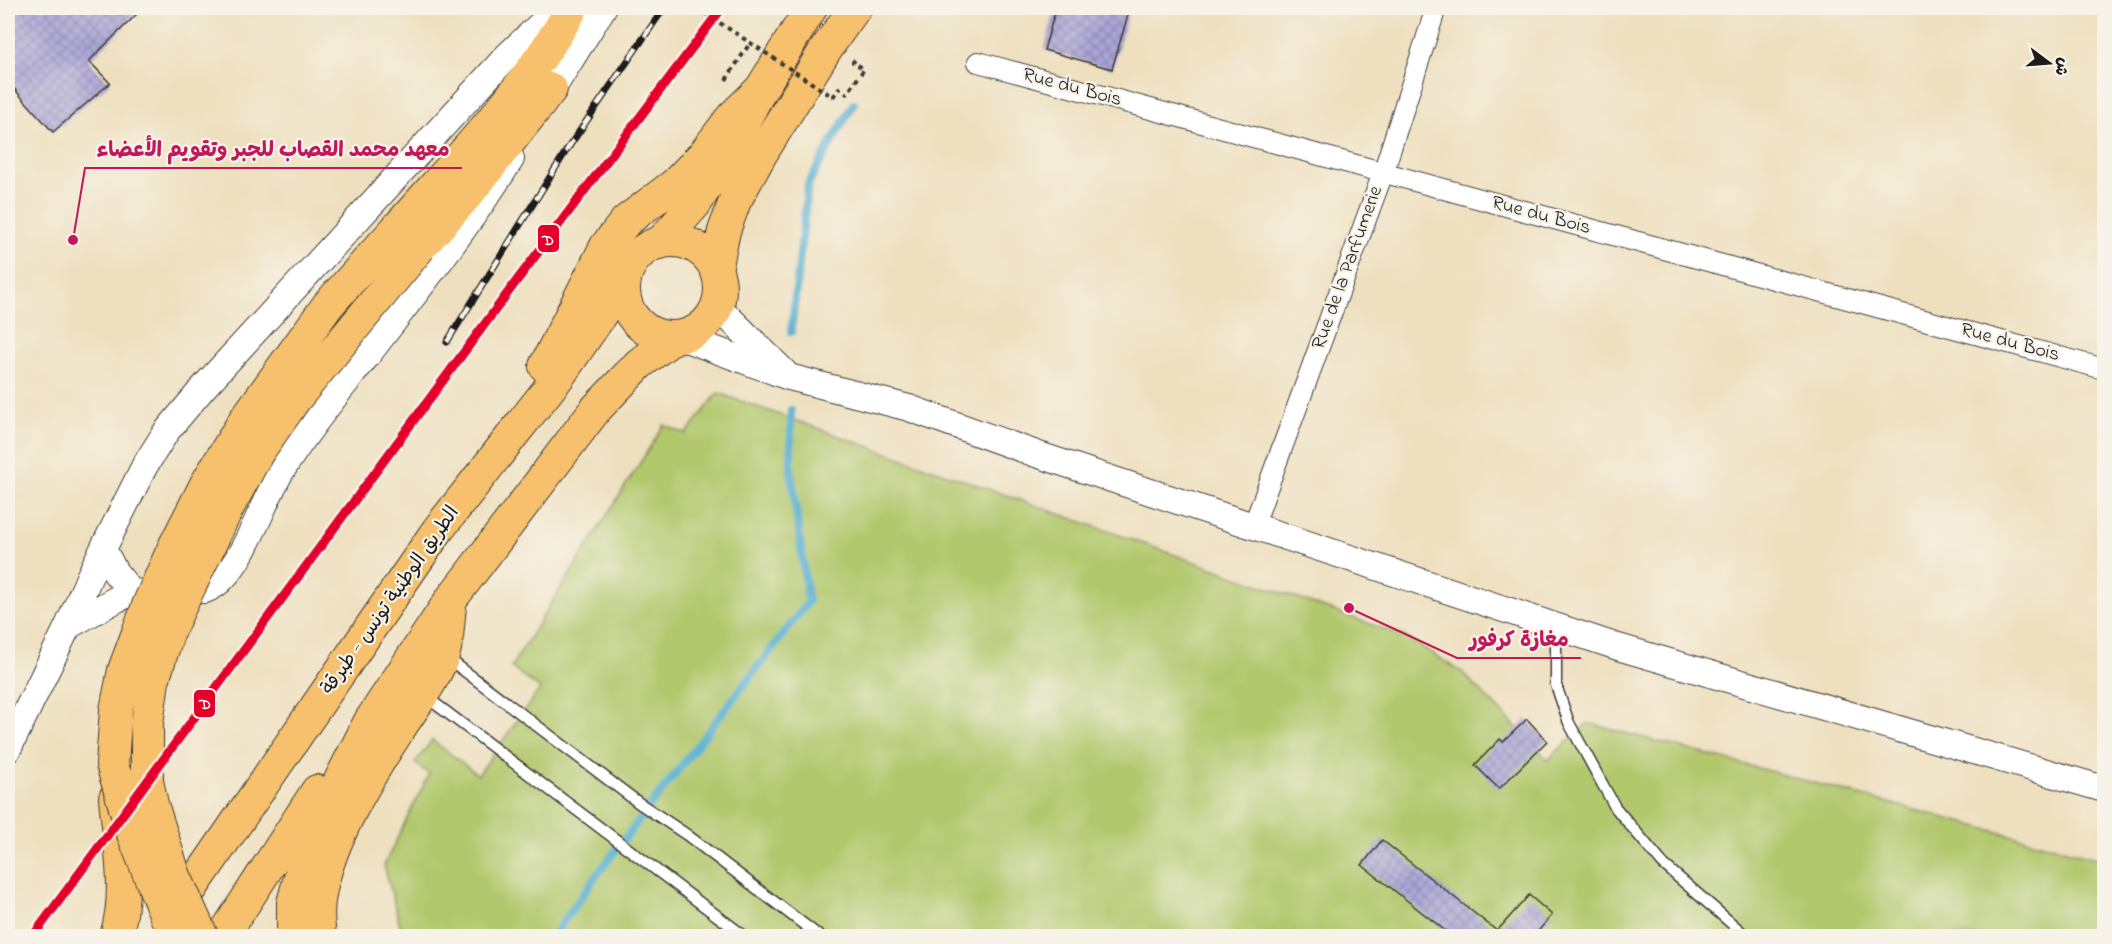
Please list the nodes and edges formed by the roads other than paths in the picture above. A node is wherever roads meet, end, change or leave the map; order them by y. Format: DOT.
graph roads {
  1 [pos="558,8"];
  2 [pos="572,8"];
  3 [pos="603,8"];
  4 [pos="811,8"];
  5 [pos="855,8"];
  6 [pos="1436,8"];
  7 [pos="978,63"];
  8 [pos="551,89"];
  9 [pos="761,89"];
  10 [pos="1383,173"];
  11 [pos="409,237"];
  12 [pos="660,243"];
  13 [pos="628,269"];
  14 [pos="716,270"];
  15 [pos="717,306"];
  16 [pos="677,337"];
  17 [pos="2104,369"];
  18 [pos="789,377"];
  19 [pos="510,436"];
  20 [pos="1253,527"];
  21 [pos="103,549"];
  22 [pos="132,593"];
  23 [pos="452,598"];
  24 [pos="68,626"];
  25 [pos="1556,627"];
  26 [pos="443,656"];
  27 [pos="422,694"];
  28 [pos="370,721"];
  29 [pos="8,749"];
  30 [pos="112,764"];
  31 [pos="2104,789"];
  32 [pos="116,936"];
  33 [pos="159,936"];
  34 [pos="174,936"];
  35 [pos="202,936"];
  36 [pos="223,936"];
  37 [pos="292,936"];
  38 [pos="320,936"];
  39 [pos="744,936"];
  40 [pos="819,936"];
  41 [pos="1746,936"];
  1 -- 21 [label="street"];
  2 -- 11 [label="main road"];
  3 -- 8 [label="street"];
  4 -- 9 [label="main road"];
  5 -- 14 [label="main road"];
  6 -- 10 [label="street, Rue de la Parfumerie"];
  7 -- 10 [label="street, Rue du Bois"];
  8 -- 11 [label="main road"];
  8 -- 22 [label="street"];
  9 -- 12 [label="main road"];
  9 -- 19 [label="main road"];
  10 -- 17 [label="street, Rue du Bois"];
  10 -- 20 [label="street, Rue de la Parfumerie"];
  11 -- 30 [label="main road, bridge"];
  11 -- 35 [label="main road, bridge"];
  12 -- 13 [label="main road"];
  12 -- 14 [label="main road"];
  13 -- 16 [label="main road"];
  13 -- 19 [label="main road, الطريق الوطنية تونس - طبرقة"];
  14 -- 15 [label="main road"];
  15 -- 16 [label="main road"];
  15 -- 18 [label="street"];
  16 -- 18 [label="street"];
  16 -- 23 [label="main road"];
  18 -- 20 [label="street"];
  19 -- 33 [label="main road, الطريق الوطنية تونس - طبرقة"];
  20 -- 25 [label="street"];
  21 -- 22 [label="street"];
  21 -- 24 [label="street"];
  22 -- 24 [label="street"];
  23 -- 26 [label="main road"];
  23 -- 28 [label="main road"];
  24 -- 29 [label="street"];
  25 -- 31 [label="street"];
  25 -- 41 [label="lane"];
  26 -- 27 [label="main road"];
  26 -- 40 [label="lane"];
  27 -- 38 [label="main road"];
  27 -- 39 [label="lane"];
  28 -- 36 [label="main road"];
  28 -- 37 [label="main road"];
  30 -- 32 [label="main road, bridge"];
  30 -- 34 [label="main road, bridge"];
}
